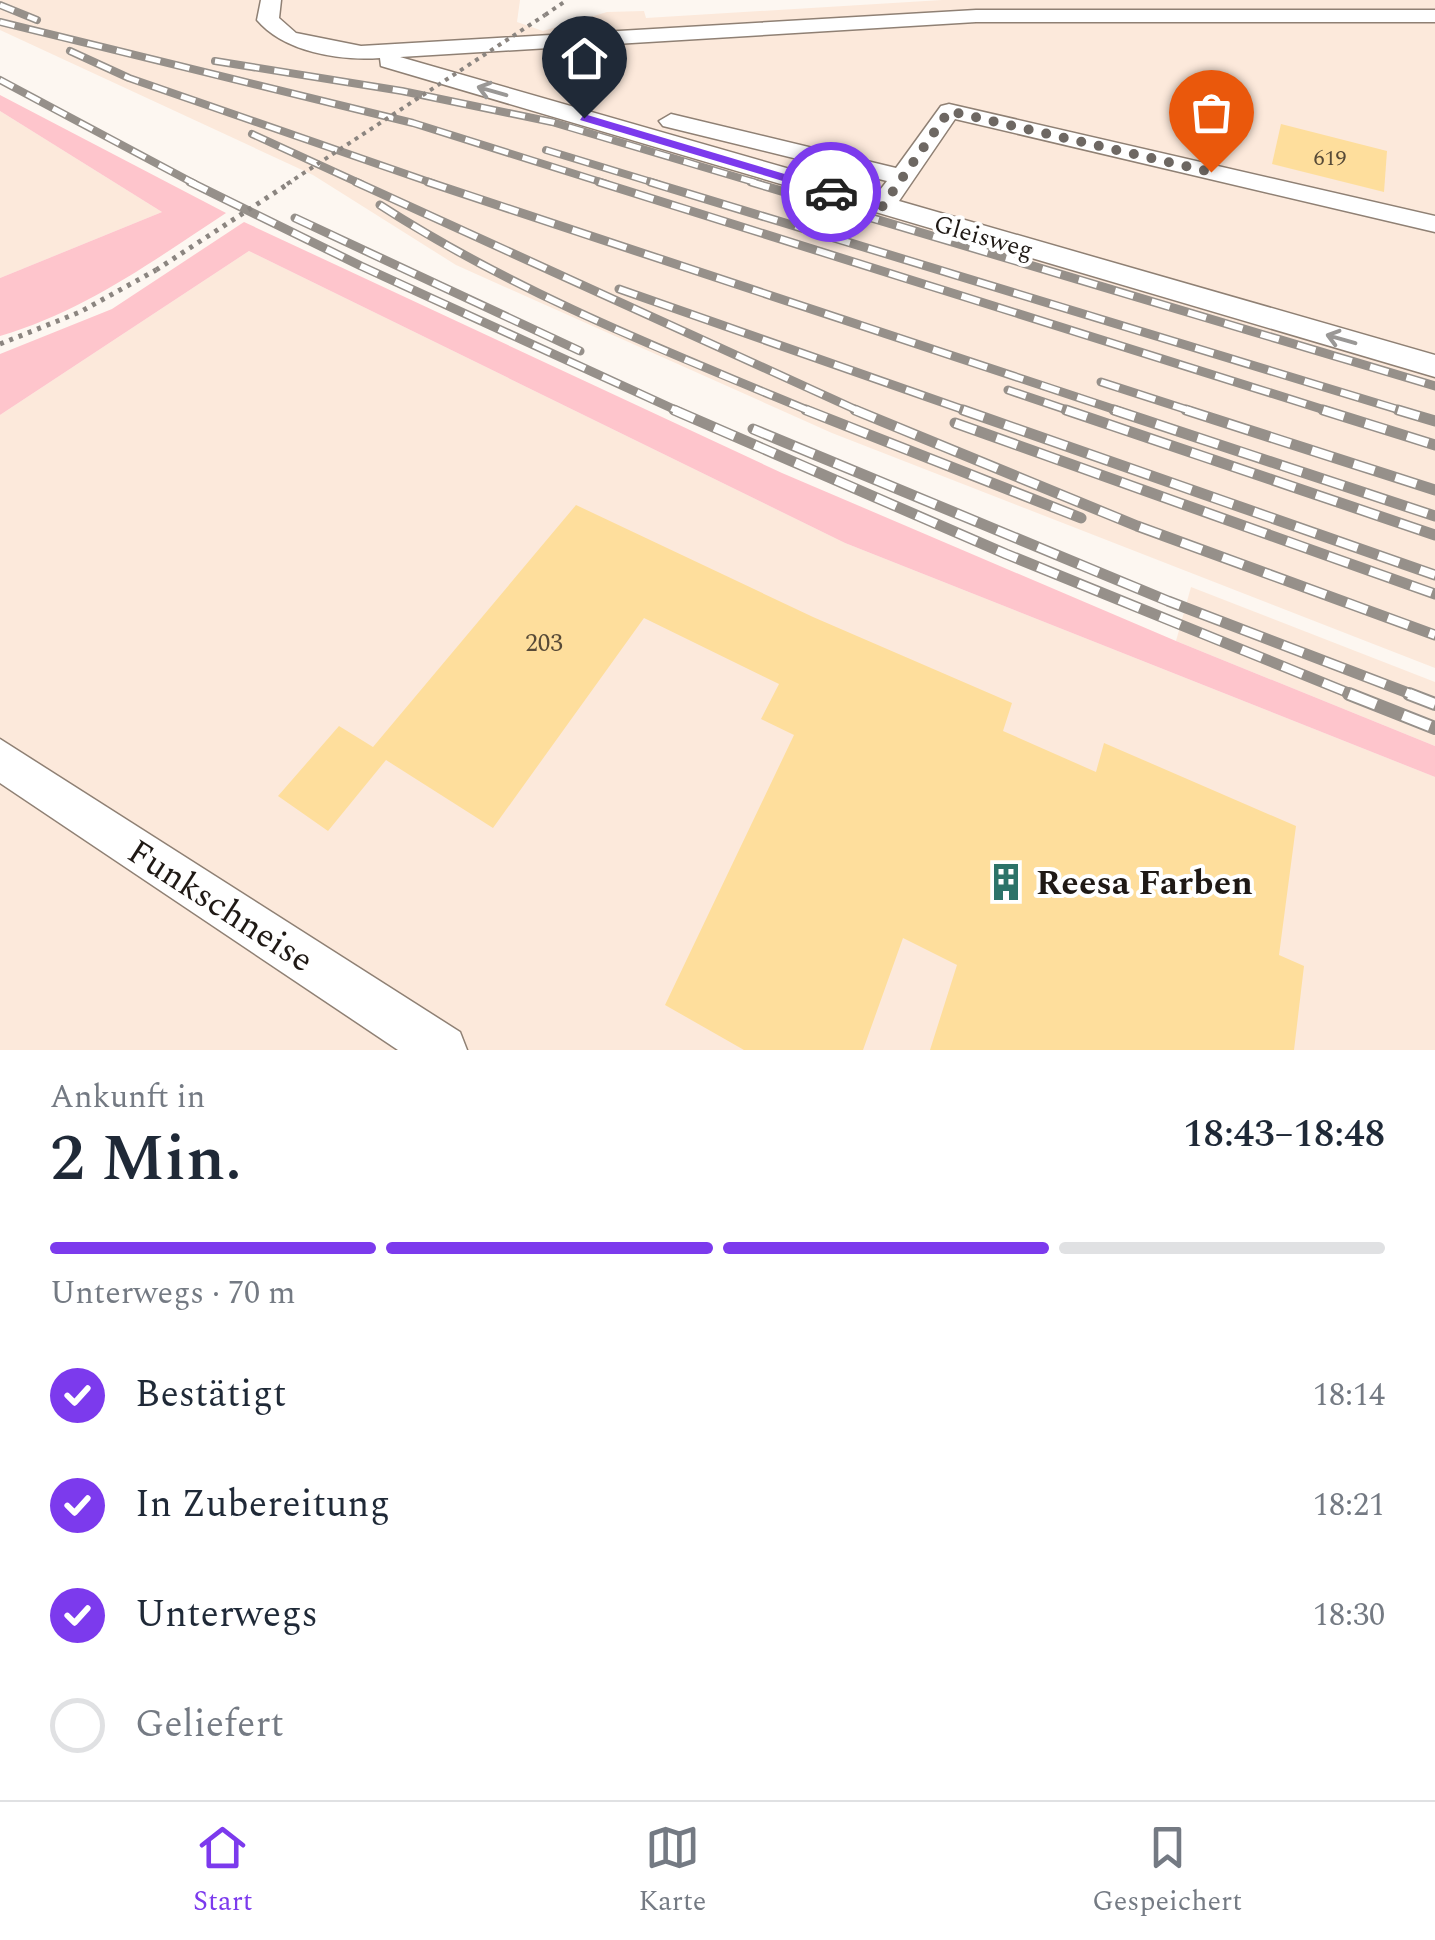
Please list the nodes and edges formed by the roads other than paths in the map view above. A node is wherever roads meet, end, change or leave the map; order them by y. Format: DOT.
graph roads {
  1 [pos="271,0"];
  2 [pos="1435,16"];
  3 [pos="361,53"];
  4 [pos="547,106"];
  5 [pos="902,178"];
  6 [pos="882,207"];
  7 [pos="1435,224"];
  8 [pos="1435,366"];
  9 [pos="0,759"];
  10 [pos="442,1050"];
  1 -- 3 [label="street"];
  2 -- 3 [label="street"];
  4 -- 3 [label="street, Gleisweg, one-way"];
  4 -- 5 [label="street"];
  4 -- 6 [label="street, Gleisweg"];
  5 -- 6 [label="street"];
  5 -- 7 [label="street"];
  8 -- 6 [label="street, Gleisweg, one-way"];
  9 -- 10 [label="street, Funkschneise"];
}
